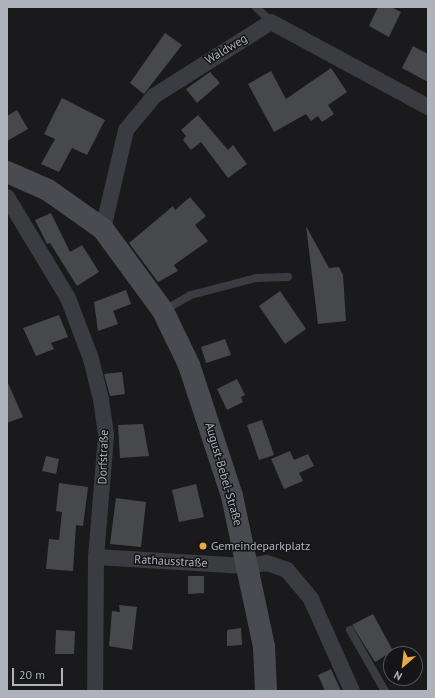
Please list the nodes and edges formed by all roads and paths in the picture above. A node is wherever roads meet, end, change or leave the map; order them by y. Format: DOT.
graph roads {
  1 [pos="256,7"];
  2 [pos="271,22"];
  3 [pos="428,108"];
  4 [pos="7,172"];
  5 [pos="7,197"];
  6 [pos="103,229"];
  7 [pos="288,277"];
  8 [pos="163,311"];
  9 [pos="96,557"];
  10 [pos="246,566"];
  11 [pos="350,630"];
  12 [pos="95,691"];
  13 [pos="266,691"];
  14 [pos="352,691"];
  15 [pos="385,691"];
  1 -- 2 [label="lane"];
  2 -- 3 [label="street"];
  2 -- 6 [label="street, Waldweg"];
  4 -- 6 [label="main road, August-Bebel-Straße"];
  5 -- 9 [label="street, Dorfstraße"];
  6 -- 8 [label="main road, August-Bebel-Straße"];
  7 -- 8 [label="lane"];
  8 -- 10 [label="main road, August-Bebel-Straße"];
  9 -- 10 [label="street, Rathausstraße"];
  9 -- 12 [label="street, Dorfstraße"];
  10 -- 13 [label="main road, August-Bebel-Straße"];
  10 -- 14 [label="street, Rathausstraße"];
  11 -- 15 [label="lane"];
}
